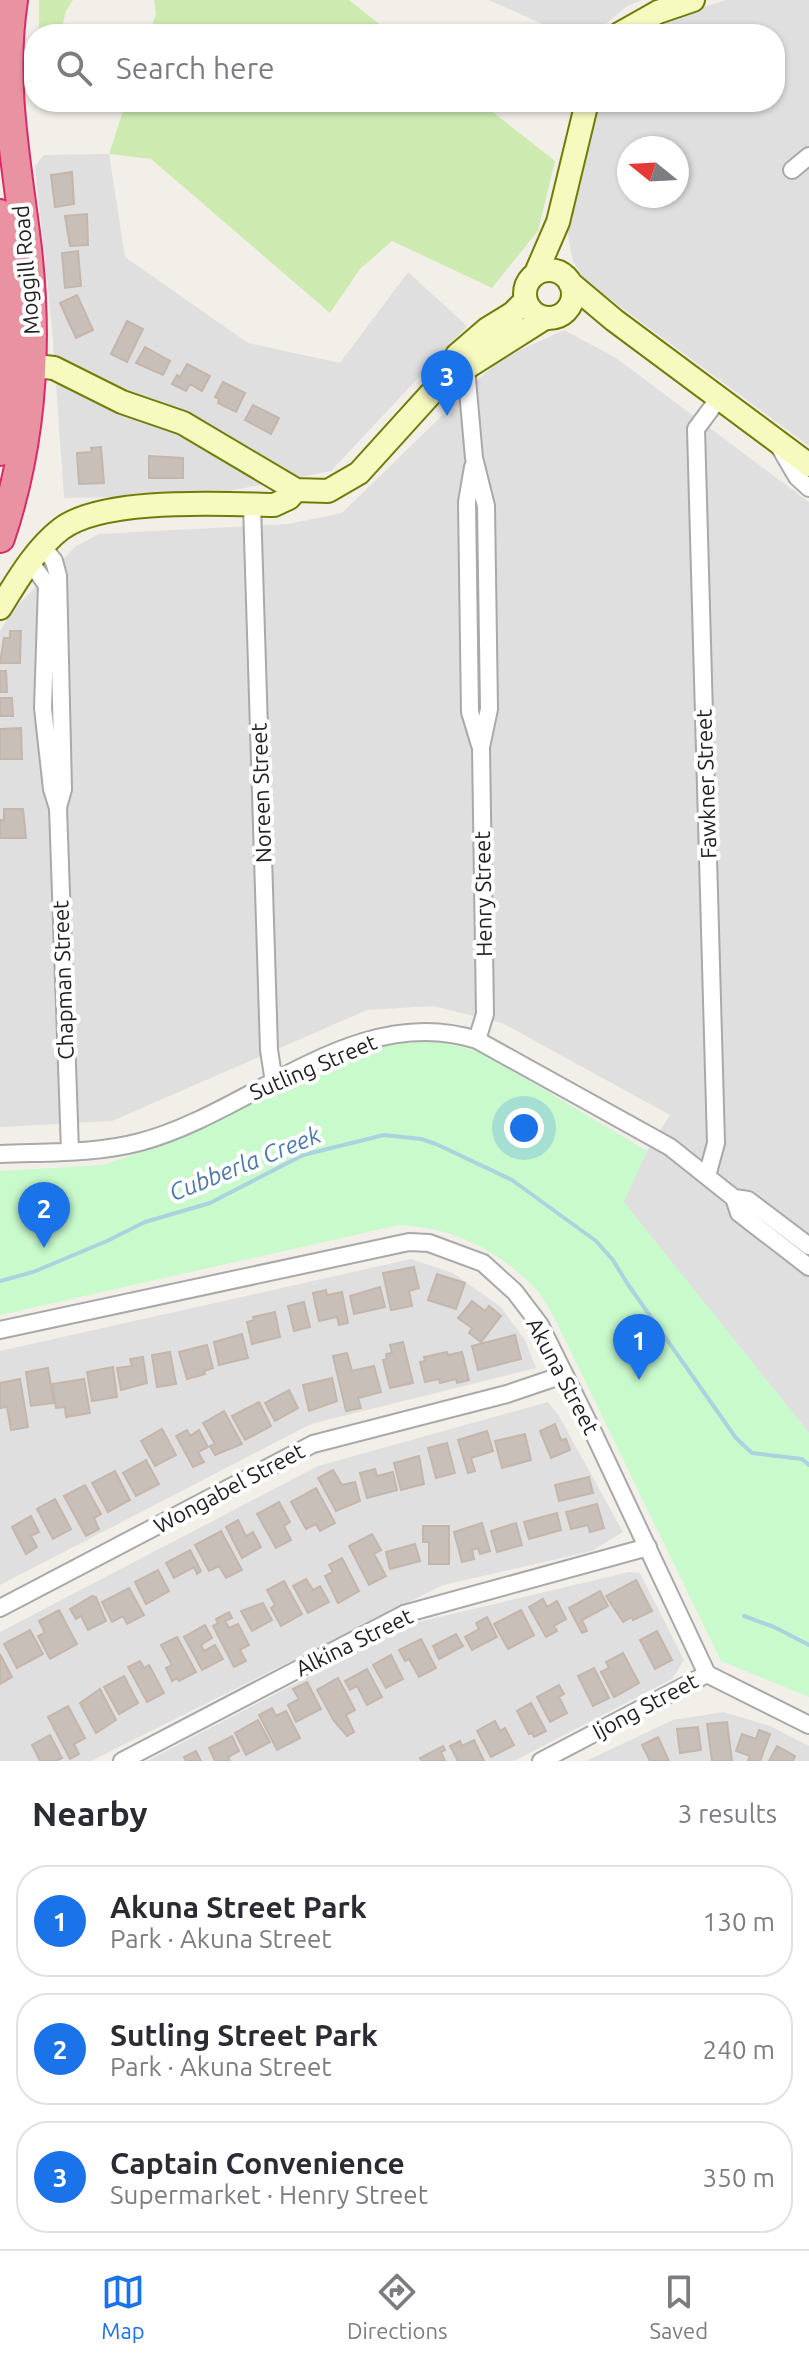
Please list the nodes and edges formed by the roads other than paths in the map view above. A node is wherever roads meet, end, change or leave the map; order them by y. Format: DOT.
graph roads {
  1 [pos="13,0"];
  2 [pos="693,0"];
  3 [pos="637,24"];
  4 [pos="585,112"];
  5 [pos="809,156"];
  6 [pos="792,170"];
  7 [pos="0,214"];
  8 [pos="558,222"];
  9 [pos="536,273"];
  10 [pos="568,279"];
  11 [pos="525,301"];
  12 [pos="552,317"];
  13 [pos="614,320"];
  14 [pos="21,364"];
  15 [pos="457,367"];
  16 [pos="719,398"];
  17 [pos="773,437"];
  18 [pos="0,451"];
  19 [pos="809,465"];
  20 [pos="809,488"];
  21 [pos="296,490"];
  22 [pos="252,505"];
  23 [pos="0,538"];
  24 [pos="37,555"];
  25 [pos="0,608"];
  26 [pos="477,1040"];
  27 [pos="274,1082"];
  28 [pos="70,1151"];
  29 [pos="0,1154"];
  30 [pos="707,1176"];
  31 [pos="734,1198"];
  32 [pos="809,1246"];
  33 [pos="809,1267"];
  34 [pos="0,1330"];
  35 [pos="563,1375"];
  36 [pos="648,1547"];
  37 [pos="0,1608"];
  38 [pos="707,1674"];
  39 [pos="809,1725"];
  40 [pos="122,1761"];
  41 [pos="541,1761"];
  1 -- 14 [label="highway, Moggill Road"];
  2 -- 3 [label="main road"];
  4 -- 8 [label="main road"];
  5 -- 6 [label="street"];
  7 -- 14 [label="highway, Moggill Road"];
  8 -- 9 [label="main road"];
  8 -- 10 [label="main road"];
  9 -- 10 [label="main road"];
  9 -- 11 [label="main road"];
  10 -- 12 [label="main road"];
  10 -- 13 [label="main road"];
  11 -- 12 [label="main road"];
  11 -- 15 [label="main road"];
  12 -- 13 [label="main road"];
  12 -- 15 [label="main road"];
  13 -- 16 [label="main road"];
  14 -- 18 [label="highway, Moggill Road"];
  14 -- 21 [label="main road"];
  14 -- 23 [label="highway, Moggill Road"];
  15 -- 21 [label="main road"];
  15 -- 26 [label="street, Henry Street"];
  16 -- 17 [label="main road"];
  16 -- 30 [label="street, Fawkner Street"];
  17 -- 19 [label="main road"];
  17 -- 20 [label="street"];
  21 -- 22 [label="main road"];
  22 -- 24 [label="main road"];
  22 -- 27 [label="street, Noreen Street"];
  24 -- 25 [label="main road"];
  24 -- 28 [label="street, Chapman Street"];
  26 -- 27 [label="street, Sutling Street"];
  26 -- 30 [label="street, Sutling Street"];
  27 -- 28 [label="street, Sutling Street"];
  28 -- 29 [label="street, Sutling Street"];
  30 -- 31 [label="street, Sutling Street"];
  31 -- 32 [label="street, Sutling Street"];
  31 -- 33 [label="street, Sutling Street"];
  34 -- 35 [label="street, Akuna Street"];
  35 -- 36 [label="street, Akuna Street"];
  35 -- 37 [label="street, Wongabel Street"];
  36 -- 38 [label="street, Akuna Street"];
  36 -- 40 [label="street, Alkina Street"];
  38 -- 39 [label="street"];
  38 -- 41 [label="street, Ijong Street"];
}
